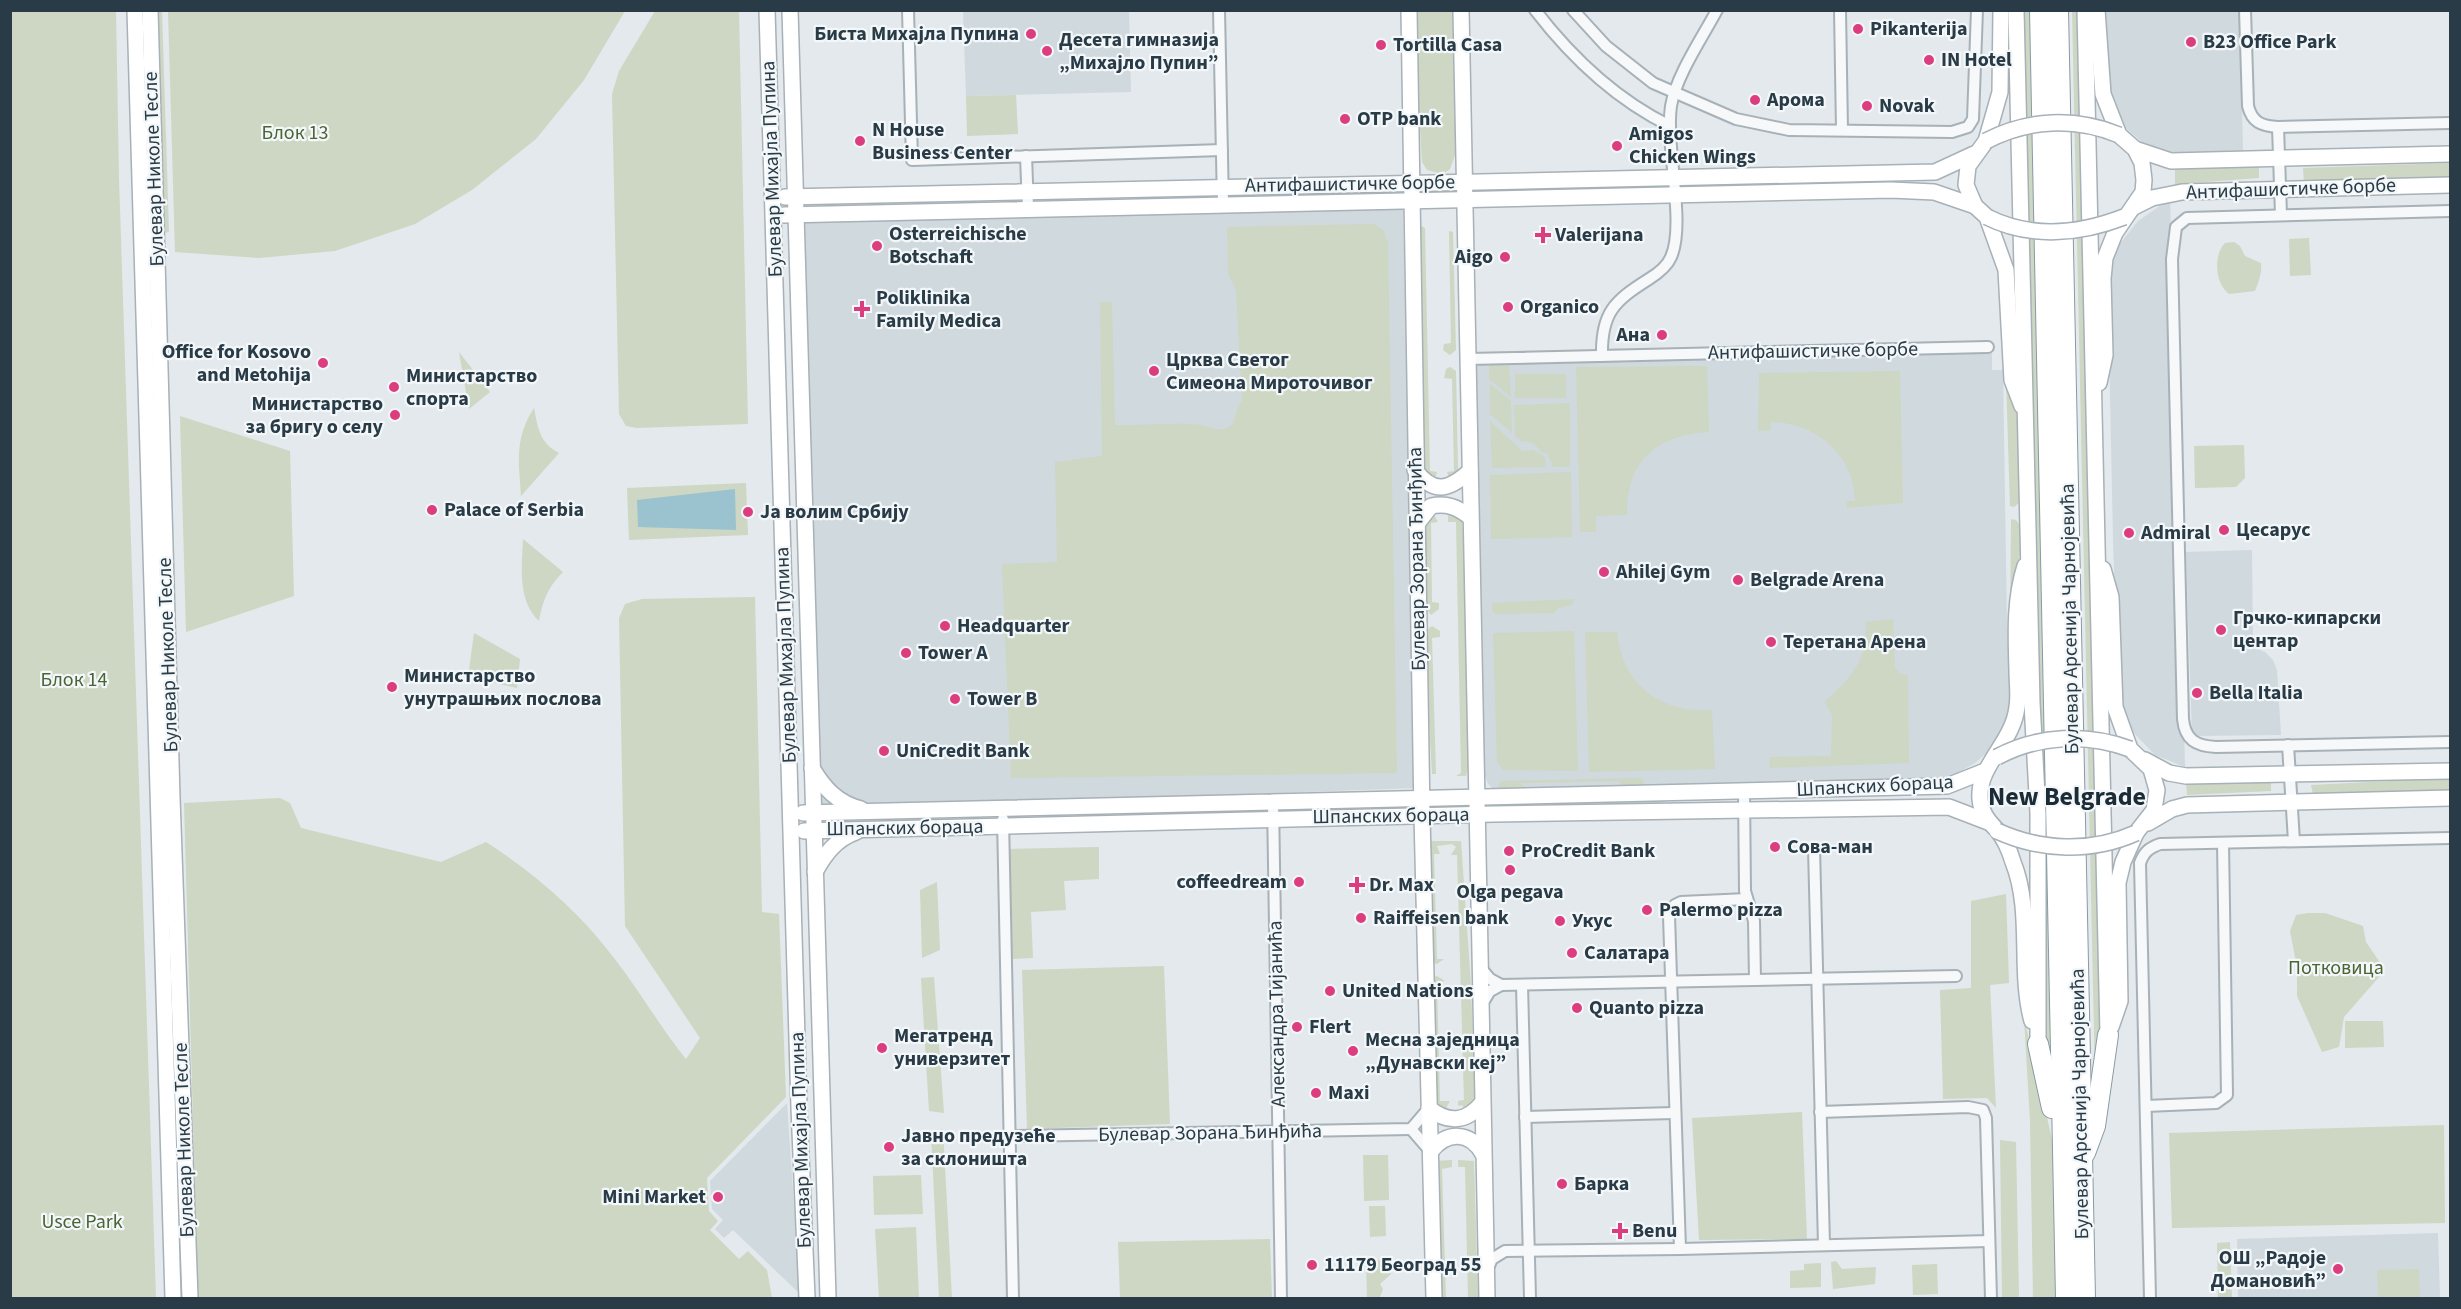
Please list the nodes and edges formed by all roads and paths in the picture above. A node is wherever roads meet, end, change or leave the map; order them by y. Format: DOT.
graph roads {
  1 [pos="135,10"];
  2 [pos="150,10"];
  3 [pos="767,10"];
  4 [pos="790,10"];
  5 [pos="908,10"];
  6 [pos="1219,10"];
  7 [pos="1409,10"];
  8 [pos="1461,10"];
  9 [pos="1536,10"];
  10 [pos="1573,10"];
  11 [pos="1717,10"];
  12 [pos="1840,10"];
  13 [pos="1977,10"];
  14 [pos="2001,10"];
  15 [pos="2016,10"];
  16 [pos="2040,10"];
  17 [pos="2058,10"];
  18 [pos="2085,10"];
  19 [pos="2097,10"];
  20 [pos="2245,10"];
  21 [pos="1675,93"];
  22 [pos="2451,123"];
  23 [pos="1670,126"];
  24 [pos="2277,127"];
  25 [pos="1842,130"];
  26 [pos="2119,135"];
  27 [pos="1986,141"];
  28 [pos="2135,149"];
  29 [pos="1222,150"];
  30 [pos="1974,154"];
  31 [pos="2451,154"];
  32 [pos="1026,156"];
  33 [pos="2278,159"];
  34 [pos="1673,177"];
  35 [pos="1465,181"];
  36 [pos="1412,183"];
  37 [pos="2451,185"];
  38 [pos="1223,187"];
  39 [pos="2280,188"];
  40 [pos="1027,191"];
  41 [pos="774,197"];
  42 [pos="794,197"];
  43 [pos="1674,197"];
  44 [pos="1465,200"];
  45 [pos="1412,201"];
  46 [pos="1223,204"];
  47 [pos="1975,206"];
  48 [pos="1028,208"];
  49 [pos="2451,211"];
  50 [pos="2129,212"];
  51 [pos="794,214"];
  52 [pos="2281,215"];
  53 [pos="774,216"];
  54 [pos="1988,217"];
  55 [pos="1988,347"];
  56 [pos="1602,356"];
  57 [pos="1468,359"];
  58 [pos="2094,410"];
  59 [pos="2026,416"];
  60 [pos="1415,470"];
  61 [pos="1470,471"];
  62 [pos="803,506"];
  63 [pos="782,507"];
  64 [pos="1470,517"];
  65 [pos="1416,525"];
  66 [pos="2097,548"];
  67 [pos="2029,555"];
  68 [pos="2451,742"];
  69 [pos="2288,746"];
  70 [pos="2130,748"];
  71 [pos="1997,757"];
  72 [pos="2144,760"];
  73 [pos="811,767"];
  74 [pos="1985,771"];
  75 [pos="2451,771"];
  76 [pos="2290,775"];
  77 [pos="1744,791"];
  78 [pos="1476,798"];
  79 [pos="2451,798"];
  80 [pos="1422,799"];
  81 [pos="1273,802"];
  82 [pos="2292,802"];
  83 [pos="1003,808"];
  84 [pos="1744,810"];
  85 [pos="866,811"];
  86 [pos="791,813"];
  87 [pos="813,813"];
  88 [pos="1476,814"];
  89 [pos="1422,816"];
  90 [pos="1273,819"];
  91 [pos="1003,826"];
  92 [pos="1993,826"];
  93 [pos="2140,828"];
  94 [pos="866,829"];
  95 [pos="813,830"];
  96 [pos="792,831"];
  97 [pos="2451,838"];
  98 [pos="2294,841"];
  99 [pos="2223,843"];
  100 [pos="1814,848"];
  101 [pos="814,872"];
  102 [pos="1747,899"];
  103 [pos="1480,967"];
  104 [pos="1956,976"];
  105 [pos="1817,978"];
  106 [pos="1755,980"];
  107 [pos="1672,982"];
  108 [pos="1522,985"];
  109 [pos="1501,986"];
  110 [pos="1481,1005"];
  111 [pos="2108,1035"];
  112 [pos="2038,1044"];
  113 [pos="1482,1103"];
  114 [pos="2146,1106"];
  115 [pos="1429,1108"];
  116 [pos="1820,1112"];
  117 [pos="1674,1113"];
  118 [pos="1525,1117"];
  119 [pos="1410,1129"];
  120 [pos="1279,1131"];
  121 [pos="1010,1136"];
  122 [pos="1431,1151"];
  123 [pos="1483,1155"];
  124 [pos="2082,1164"];
  125 [pos="2063,1172"];
  126 [pos="1486,1227"];
  127 [pos="1989,1241"];
  128 [pos="1824,1245"];
  129 [pos="1680,1249"];
  130 [pos="1529,1250"];
  131 [pos="1505,1251"];
  132 [pos="1487,1272"];
  133 [pos="173,1299"];
  134 [pos="190,1299"];
  135 [pos="807,1299"];
  136 [pos="828,1299"];
  137 [pos="1013,1299"];
  138 [pos="1281,1299"];
  139 [pos="1434,1299"];
  140 [pos="1487,1299"];
  141 [pos="1530,1299"];
  142 [pos="1991,1299"];
  143 [pos="2066,1299"];
  144 [pos="2085,1299"];
  145 [pos="2150,1299"];
  1 -- 133 [label="street, Булевар Николе Тесле"];
  2 -- 134 [label="street, Булевар Николе Тесле"];
  3 -- 41 [label="street, Булевар Михајла Пупина"];
  4 -- 42 [label="street, Булевар Михајла Пупина"];
  5 -- 32 [label="street"];
  6 -- 29 [label="street"];
  7 -- 36 [label="street, Булевар Зорана Ђинђића"];
  8 -- 35 [label="street"];
  9 -- 23 [label="street"];
  10 -- 21 [label="street"];
  11 -- 21 [label="street"];
  12 -- 25 [label="street"];
  13 -- 25 [label="street"];
  14 -- 27 [label="street"];
  15 -- 59 [label="street, Булевар Арсенија Чарнојевића"];
  16 -- 125 [label="highway, Булевар Арсенија Чарнојевића"];
  17 -- 124 [label="highway, Булевар Арсенија Чарнојевића"];
  18 -- 58 [label="street, Булевар Арсенија Чарнојевића"];
  19 -- 26 [label="street"];
  20 -- 24 [label="street"];
  21 -- 23 [label="street"];
  21 -- 25 [label="street"];
  22 -- 24 [label="street"];
  23 -- 34 [label="street"];
  24 -- 33 [label="street"];
  26 -- 27 [label="street, bridge"];
  26 -- 28 [label="street"];
  27 -- 30 [label="street"];
  28 -- 33 [label="street, Антифашистичке борбе"];
  28 -- 50 [label="street"];
  29 -- 32 [label="street"];
  29 -- 38 [label="street"];
  30 -- 34 [label="street, Антифашистичке борбе"];
  30 -- 47 [label="street"];
  31 -- 33 [label="street, Антифашистичке борбе"];
  32 -- 40 [label="street"];
  33 -- 39 [label="street"];
  34 -- 35 [label="street, Антифашистичке борбе"];
  34 -- 43 [label="street"];
  35 -- 36 [label="street, Антифашистичке борбе"];
  35 -- 44 [label="street"];
  36 -- 38 [label="street, Антифашистичке борбе"];
  36 -- 45 [label="street, Булевар Зорана Ђинђића"];
  37 -- 39 [label="street, Антифашистичке борбе"];
  38 -- 40 [label="street, Антифашистичке борбе"];
  38 -- 46 [label="street"];
  39 -- 50 [label="street, Антифашистичке борбе"];
  39 -- 52 [label="street"];
  40 -- 42 [label="street, Антифашистичке борбе"];
  40 -- 48 [label="street"];
  41 -- 42 [label="street, Антифашистичке борбе"];
  41 -- 53 [label="street, Булевар Михајла Пупина"];
  42 -- 51 [label="street, Булевар Михајла Пупина"];
  43 -- 44 [label="street, Антифашистичке борбе"];
  43 -- 47 [label="street, Антифашистичке борбе"];
  43 -- 56 [label="street"];
  44 -- 45 [label="street, Антифашистичке борбе"];
  44 -- 57 [label="street"];
  45 -- 46 [label="street, Антифашистичке борбе"];
  45 -- 60 [label="street, Булевар Зорана Ђинђића"];
  46 -- 48 [label="street, Антифашистичке борбе"];
  47 -- 54 [label="street"];
  48 -- 51 [label="street, Антифашистичке борбе"];
  49 -- 52 [label="street"];
  50 -- 54 [label="street, bridge"];
  50 -- 58 [label="street"];
  51 -- 53 [label="street, Антифашистичке борбе"];
  51 -- 62 [label="street, Булевар Михајла Пупина"];
  52 -- 69 [label="street"];
  53 -- 63 [label="street, Булевар Михајла Пупина"];
  54 -- 59 [label="street"];
  55 -- 56 [label="street, Антифашистичке борбе"];
  56 -- 57 [label="street, Антифашистичке борбе"];
  57 -- 61 [label="street"];
  58 -- 66 [label="street, Булевар Арсенија Чарнојевића"];
  59 -- 67 [label="street, Булевар Арсенија Чарнојевића"];
  60 -- 61 [label="street"];
  60 -- 65 [label="street, Булевар Зорана Ђинђића"];
  61 -- 64 [label="street"];
  62 -- 63 [label="street"];
  62 -- 73 [label="street, Булевар Михајла Пупина"];
  63 -- 86 [label="street, Булевар Михајла Пупина"];
  64 -- 65 [label="street"];
  64 -- 78 [label="street"];
  65 -- 80 [label="street, Булевар Зорана Ђинђића"];
  66 -- 70 [label="street"];
  66 -- 111 [label="street, Булевар Арсенија Чарнојевића"];
  67 -- 71 [label="street"];
  67 -- 112 [label="street, Булевар Арсенија Чарнојевића"];
  68 -- 69 [label="street"];
  69 -- 76 [label="street"];
  70 -- 71 [label="street, bridge"];
  70 -- 72 [label="street"];
  71 -- 74 [label="street"];
  72 -- 76 [label="street"];
  72 -- 93 [label="street"];
  73 -- 85 [label="street"];
  73 -- 87 [label="street, Булевар Михајла Пупина"];
  74 -- 77 [label="street, Шпанских бораца"];
  74 -- 92 [label="street"];
  75 -- 76 [label="street"];
  76 -- 82 [label="street"];
  77 -- 78 [label="street, Шпанских бораца"];
  77 -- 84 [label="street"];
  78 -- 80 [label="street, Шпанских бораца"];
  78 -- 88 [label="street"];
  79 -- 82 [label="street"];
  80 -- 81 [label="street, Шпанских бораца"];
  80 -- 89 [label="street, Булевар Зорана Ђинђића"];
  81 -- 83 [label="street, Шпанских бораца"];
  81 -- 90 [label="street, Александра Тијанића"];
  82 -- 93 [label="street"];
  82 -- 98 [label="street"];
  83 -- 85 [label="street, Шпанских бораца"];
  83 -- 91 [label="street"];
  84 -- 88 [label="street, Шпанских бораца"];
  84 -- 92 [label="street, Шпанских бораца"];
  84 -- 102 [label="street"];
  85 -- 87 [label="street, Шпанских бораца"];
  86 -- 87 [label="street, Шпанских бораца"];
  86 -- 96 [label="street, Булевар Михајла Пупина"];
  87 -- 95 [label="street, Булевар Михајла Пупина"];
  88 -- 89 [label="street, Шпанских бораца"];
  88 -- 103 [label="street"];
  89 -- 90 [label="street, Шпанских бораца"];
  89 -- 115 [label="street, Булевар Зорана Ђинђића"];
  90 -- 91 [label="street, Шпанских бораца"];
  90 -- 120 [label="street, Александра Тијанића"];
  91 -- 94 [label="street, Шпанских бораца"];
  91 -- 121 [label="street"];
  92 -- 93 [label="street, bridge"];
  92 -- 112 [label="street"];
  93 -- 111 [label="street"];
  94 -- 95 [label="street, Шпанских бораца"];
  94 -- 101 [label="street"];
  95 -- 96 [label="street, Шпанских бораца"];
  95 -- 101 [label="street, Булевар Михајла Пупина"];
  96 -- 135 [label="street, Булевар Михајла Пупина"];
  97 -- 98 [label="street"];
  98 -- 99 [label="street"];
  99 -- 114 [label="street"];
  99 -- 114 [label="street"];
  100 -- 105 [label="street"];
  101 -- 136 [label="street, Булевар Михајла Пупина"];
  102 -- 106 [label="street"];
  102 -- 107 [label="street"];
  103 -- 109 [label="street"];
  103 -- 110 [label="street"];
  104 -- 105 [label="street"];
  105 -- 106 [label="street"];
  105 -- 116 [label="street"];
  106 -- 107 [label="street"];
  107 -- 108 [label="street"];
  107 -- 117 [label="street"];
  108 -- 109 [label="street"];
  108 -- 118 [label="street"];
  109 -- 110 [label="street"];
  110 -- 113 [label="street"];
  111 -- 124 [label="highway"];
  112 -- 125 [label="highway"];
  113 -- 115 [label="street"];
  113 -- 123 [label="street"];
  114 -- 145 [label="street"];
  115 -- 119 [label="street"];
  115 -- 122 [label="street, Булевар Зорана Ђинђића"];
  116 -- 127 [label="street"];
  116 -- 128 [label="street"];
  117 -- 118 [label="street"];
  117 -- 129 [label="street"];
  118 -- 130 [label="street"];
  119 -- 120 [label="street, Булевар Зорана Ђинђића"];
  119 -- 122 [label="street"];
  120 -- 121 [label="street, Булевар Зорана Ђинђића"];
  120 -- 138 [label="street, Александра Тијанића"];
  121 -- 137 [label="street"];
  122 -- 123 [label="street"];
  122 -- 139 [label="street, Булевар Зорана Ђинђића"];
  123 -- 126 [label="street"];
  124 -- 144 [label="highway, Булевар Арсенија Чарнојевића"];
  125 -- 143 [label="highway, Булевар Арсенија Чарнојевића"];
  126 -- 131 [label="street"];
  126 -- 132 [label="street"];
  127 -- 128 [label="street"];
  127 -- 142 [label="street"];
  128 -- 129 [label="street"];
  129 -- 130 [label="street"];
  130 -- 131 [label="street"];
  130 -- 141 [label="street"];
  131 -- 132 [label="street"];
  132 -- 140 [label="street"];
}
